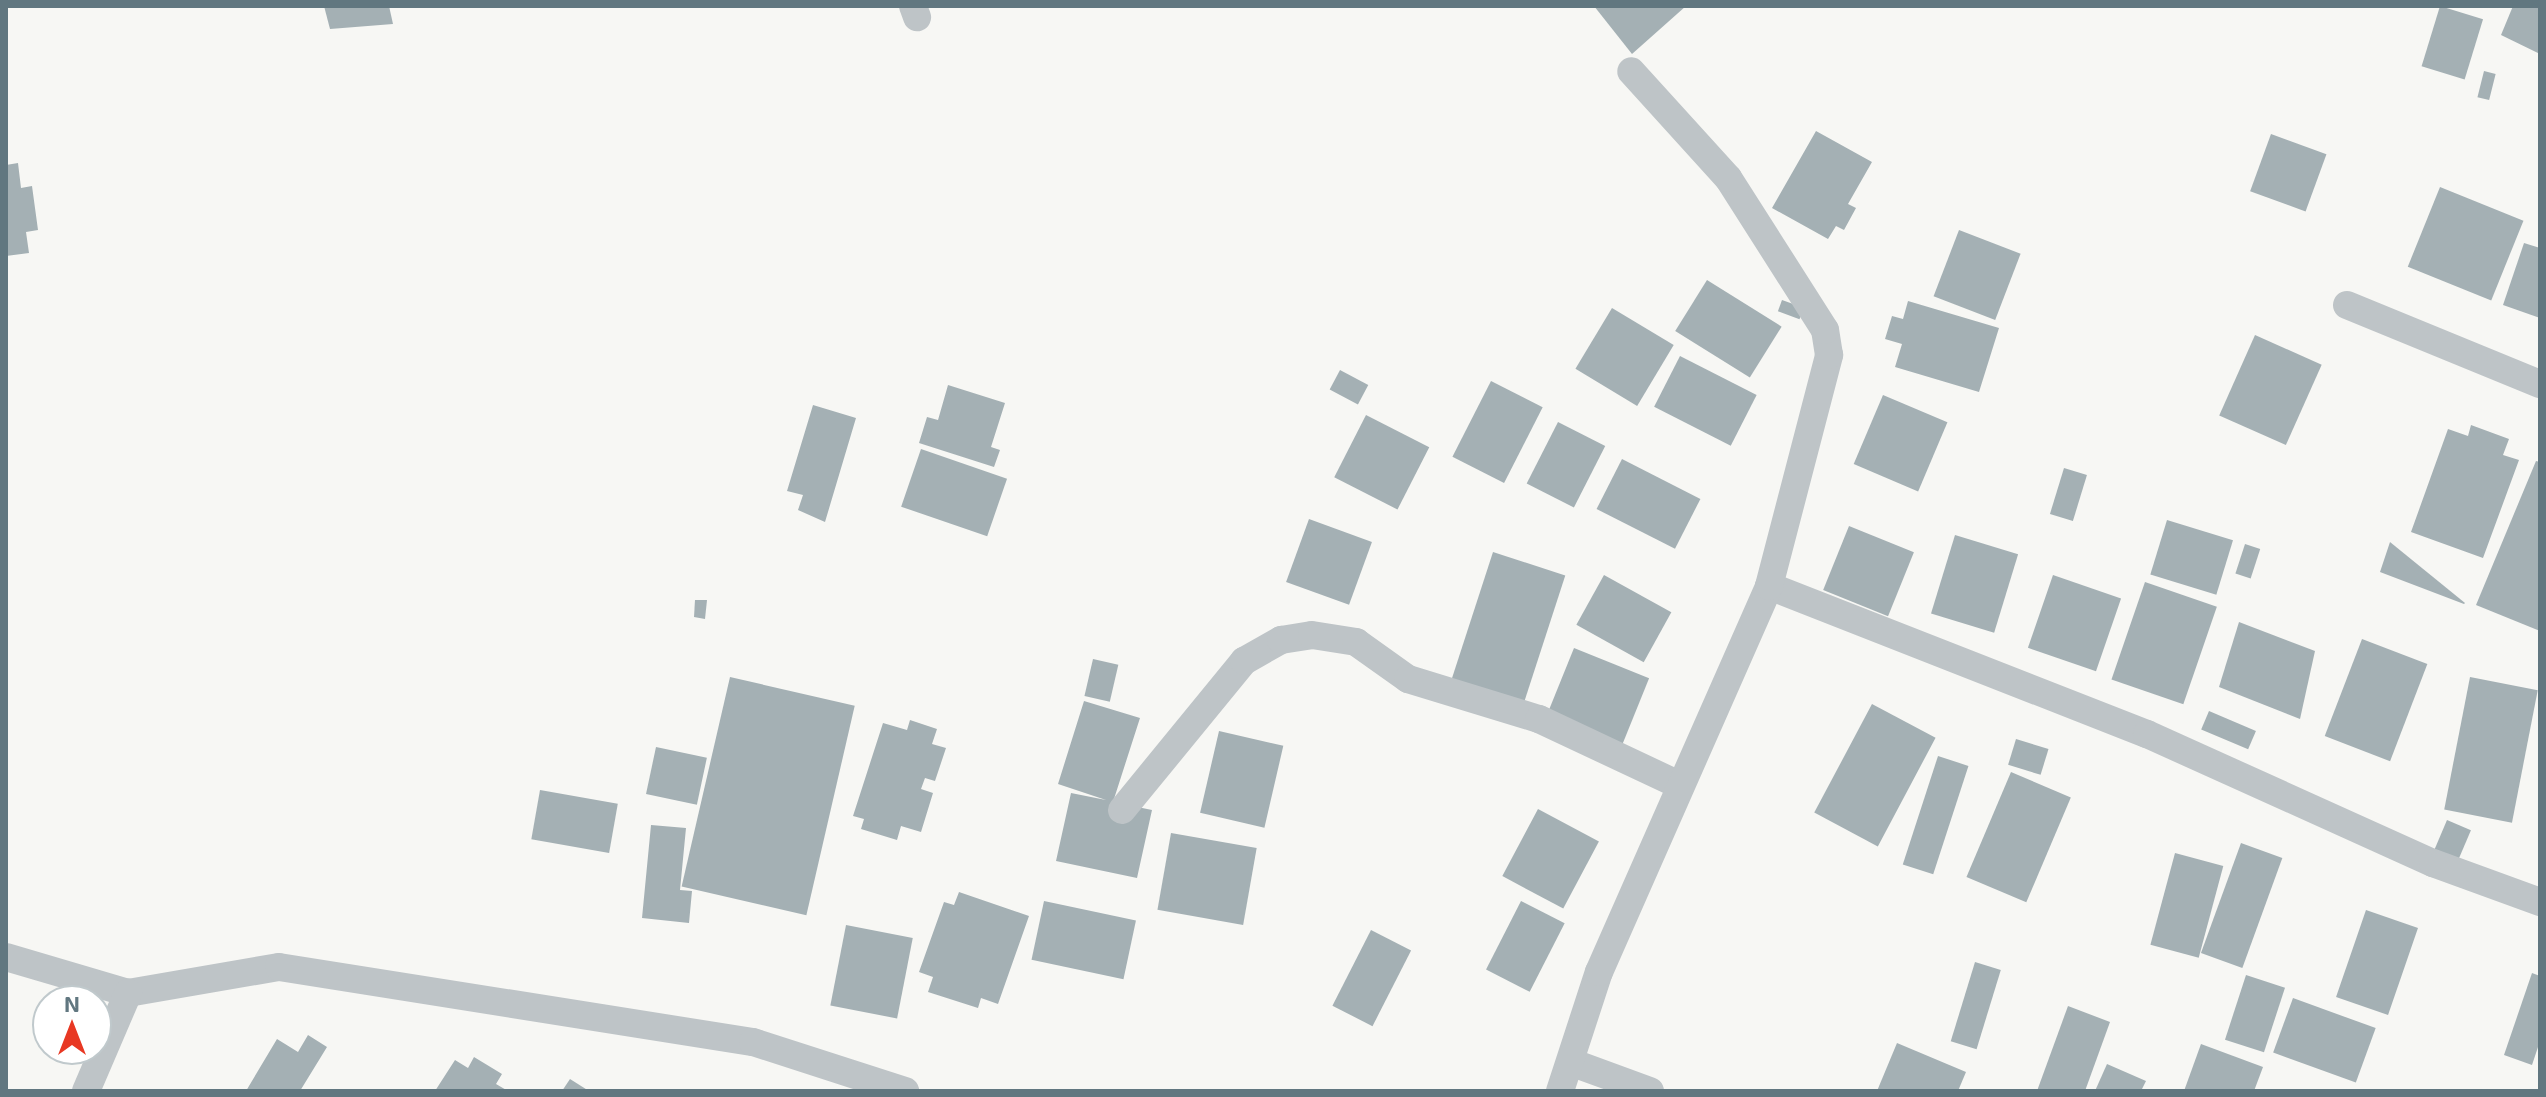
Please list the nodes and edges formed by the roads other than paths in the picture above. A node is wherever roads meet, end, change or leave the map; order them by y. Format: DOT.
graph roads {
  1 [pos="1631,71"];
  2 [pos="2347,305"];
  3 [pos="2540,384"];
  4 [pos="1769,586"];
  5 [pos="1677,784"];
  6 [pos="1122,810"];
  7 [pos="2540,902"];
  8 [pos="6,957"];
  9 [pos="128,993"];
  10 [pos="1573,1063"];
  11 [pos="86,1091"];
  12 [pos="905,1091"];
  13 [pos="1560,1091"];
  14 [pos="1650,1091"];
  1 -- 4 [label="street"];
  2 -- 3 [label="street"];
  4 -- 5 [label="street"];
  4 -- 7 [label="street"];
  5 -- 6 [label="street"];
  5 -- 10 [label="street"];
  8 -- 9 [label="street"];
  9 -- 11 [label="street"];
  9 -- 12 [label="street"];
  10 -- 13 [label="street"];
  10 -- 14 [label="street"];
}
